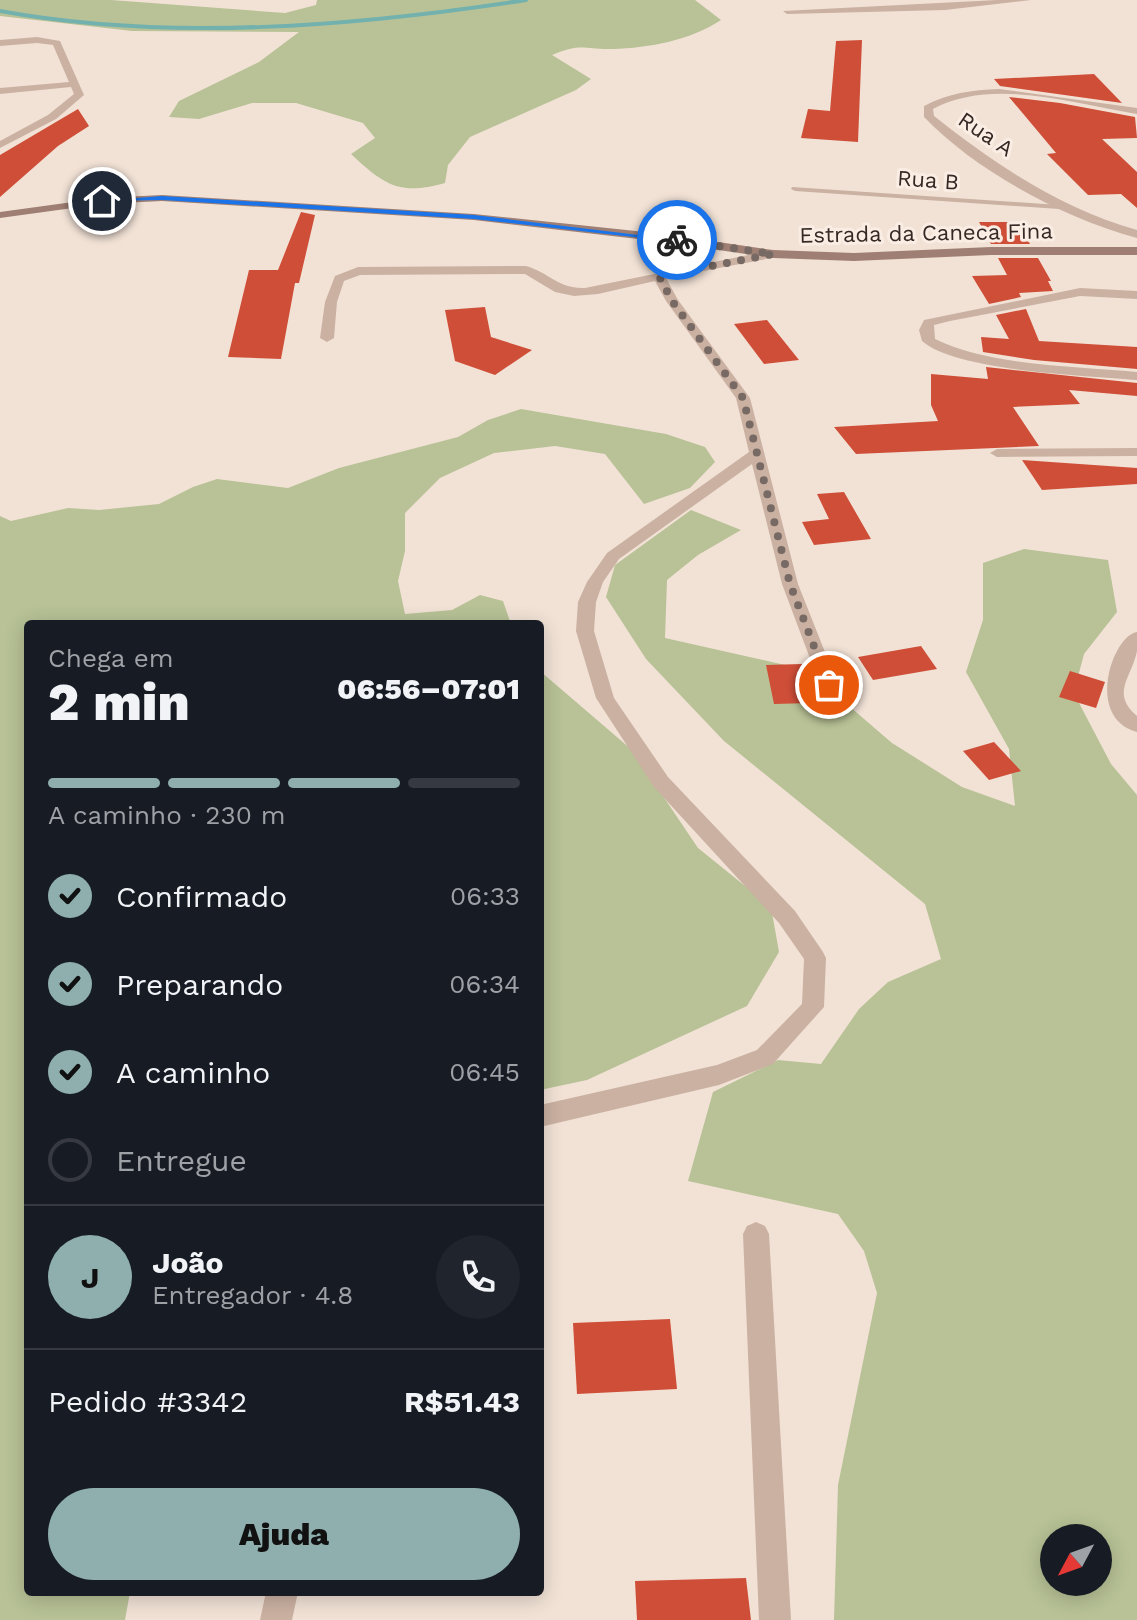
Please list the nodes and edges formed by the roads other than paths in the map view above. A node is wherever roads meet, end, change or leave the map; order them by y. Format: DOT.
graph roads {
  1 [pos="1025,0"];
  2 [pos="787,11"];
  3 [pos="0,43"];
  4 [pos="76,84"];
  5 [pos="0,91"];
  6 [pos="1137,111"];
  7 [pos="0,145"];
  8 [pos="795,189"];
  9 [pos="1059,207"];
  10 [pos="0,215"];
  11 [pos="1137,234"];
  12 [pos="1137,251"];
  13 [pos="773,254"];
  14 [pos="659,276"];
  15 [pos="1137,295"];
  16 [pos="327,338"];
  17 [pos="1137,376"];
  18 [pos="759,452"];
  19 [pos="1137,452"];
  20 [pos="997,453"];
  21 [pos="1136,637"];
  22 [pos="829,685"];
  23 [pos="1137,726"];
  24 [pos="544,1115"];
  25 [pos="756,1234"];
  26 [pos="281,1596"];
  27 [pos="276,1620"];
  28 [pos="775,1620"];
  1 -- 2 [label="street"];
  3 -- 4 [label="street"];
  4 -- 5 [label="street"];
  4 -- 7 [label="street"];
  6 -- 9 [label="street, Rua A"];
  8 -- 9 [label="lane, Rua B"];
  9 -- 11 [label="street, Rua A"];
  10 -- 13 [label="street, Estrada da Caneca Fina"];
  12 -- 13 [label="street, Estrada da Caneca Fina"];
  13 -- 14 [label="street"];
  14 -- 16 [label="street"];
  14 -- 18 [label="street"];
  15 -- 17 [label="street"];
  18 -- 22 [label="street"];
  18 -- 24 [label="street"];
  19 -- 20 [label="street"];
  21 -- 23 [label="street"];
  25 -- 28 [label="street"];
  26 -- 27 [label="street"];
}
